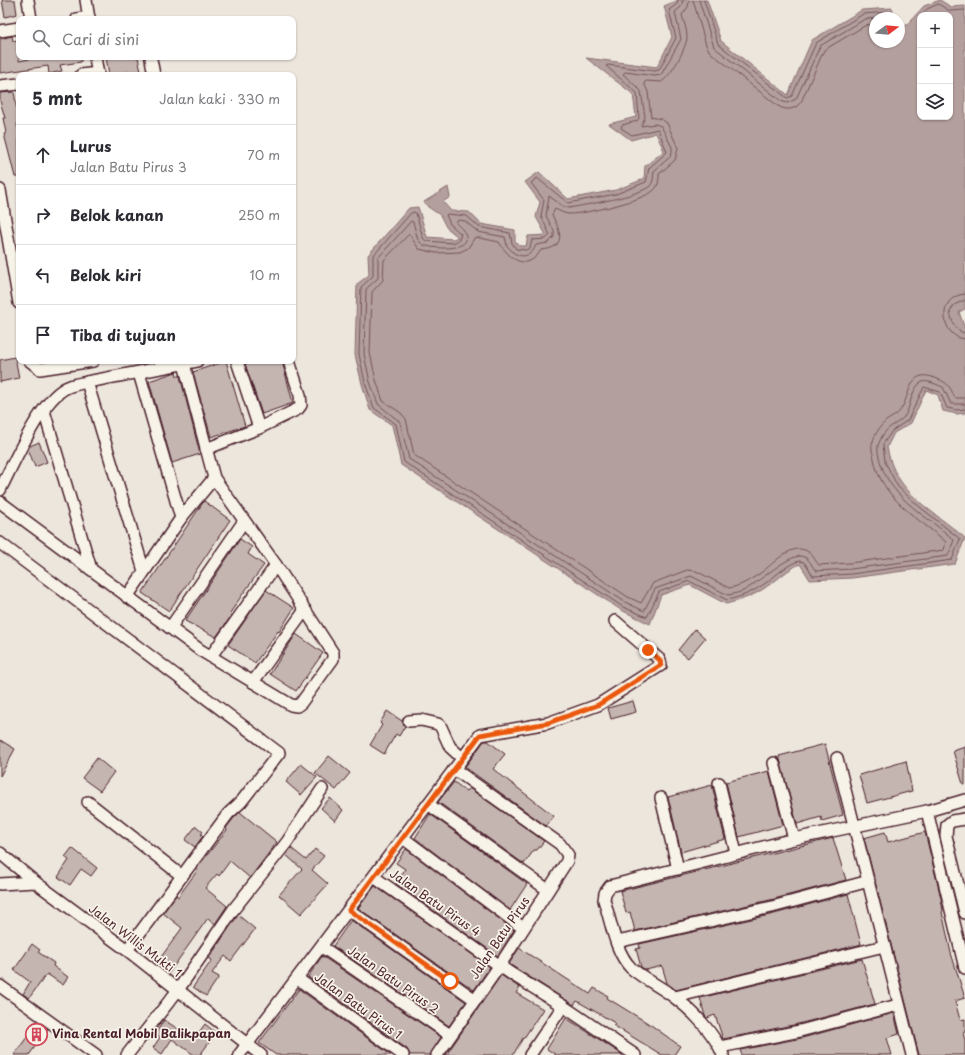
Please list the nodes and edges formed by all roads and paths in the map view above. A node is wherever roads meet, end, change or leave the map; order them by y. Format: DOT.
graph roads {
  1 [pos="28,0"];
  2 [pos="86,0"];
  3 [pos="31,16"];
  4 [pos="89,16"];
  5 [pos="16,28"];
  6 [pos="0,31"];
  7 [pos="96,60"];
  8 [pos="151,60"];
  9 [pos="98,72"];
  10 [pos="153,72"];
  11 [pos="16,84"];
  12 [pos="0,86"];
  13 [pos="0,190"];
  14 [pos="16,285"];
  15 [pos="31,364"];
  16 [pos="71,364"];
  17 [pos="184,364"];
  18 [pos="238,364"];
  19 [pos="291,364"];
  20 [pos="139,373"];
  21 [pos="87,382"];
  22 [pos="44,411"];
  23 [pos="259,428"];
  24 [pos="206,449"];
  25 [pos="214,478"];
  26 [pos="0,490"];
  27 [pos="0,502"];
  28 [pos="180,518"];
  29 [pos="244,521"];
  30 [pos="0,543"];
  31 [pos="276,565"];
  32 [pos="91,569"];
  33 [pos="144,570"];
  34 [pos="127,597"];
  35 [pos="305,610"];
  36 [pos="615,621"];
  37 [pos="170,628"];
  38 [pos="211,656"];
  39 [pos="253,682"];
  40 [pos="409,721"];
  41 [pos="458,754"];
  42 [pos="837,758"];
  43 [pos="774,764"];
  44 [pos="454,769"];
  45 [pos="719,783"];
  46 [pos="322,789"];
  47 [pos="661,798"];
  48 [pos="965,800"];
  49 [pos="88,802"];
  50 [pos="428,804"];
  51 [pos="928,811"];
  52 [pos="965,819"];
  53 [pos="854,827"];
  54 [pos="403,838"];
  55 [pos="794,839"];
  56 [pos="0,853"];
  57 [pos="736,853"];
  58 [pos="678,869"];
  59 [pos="954,869"];
  60 [pos="942,872"];
  61 [pos="182,876"];
  62 [pos="374,877"];
  63 [pos="869,881"];
  64 [pos="35,882"];
  65 [pos="0,884"];
  66 [pos="548,890"];
  67 [pos="349,910"];
  68 [pos="965,913"];
  69 [pos="523,928"];
  70 [pos="617,942"];
  71 [pos="884,946"];
  72 [pos="322,947"];
  73 [pos="127,950"];
  74 [pos="500,965"];
  75 [pos="965,968"];
  76 [pos="298,978"];
  77 [pos="0,986"];
  78 [pos="178,990"];
  79 [pos="675,997"];
  80 [pos="474,999"];
  81 [pos="898,1004"];
  82 [pos="563,1006"];
  83 [pos="450,1035"];
  84 [pos="246,1042"];
  85 [pos="722,1051"];
  86 [pos="534,1054"];
  87 [pos="96,1055"];
  88 [pos="127,1055"];
  89 [pos="239,1055"];
  90 [pos="261,1055"];
  91 [pos="403,1055"];
  92 [pos="437,1055"];
  93 [pos="635,1055"];
  94 [pos="912,1055"];
  1 -- 3 [label="street"];
  2 -- 4 [label="street"];
  5 -- 6 [label="street"];
  7 -- 9 [label="street"];
  8 -- 10 [label="street"];
  11 -- 12 [label="street"];
  13 -- 14 [label="street"];
  15 -- 16 [label="street"];
  17 -- 20 [label="street"];
  17 -- 24 [label="street"];
  18 -- 23 [label="street"];
  19 -- 23 [label="street"];
  20 -- 21 [label="street"];
  20 -- 28 [label="street"];
  21 -- 22 [label="street"];
  21 -- 33 [label="street"];
  22 -- 26 [label="street"];
  22 -- 32 [label="street"];
  23 -- 24 [label="street"];
  24 -- 25 [label="street"];
  25 -- 28 [label="street"];
  25 -- 29 [label="street"];
  27 -- 32 [label="street"];
  28 -- 33 [label="street"];
  29 -- 31 [label="street"];
  29 -- 37 [label="street"];
  30 -- 61 [label="street"];
  31 -- 35 [label="street"];
  31 -- 38 [label="street"];
  32 -- 34 [label="street"];
  33 -- 34 [label="street"];
  34 -- 37 [label="street"];
  35 -- 39 [label="street"];
  35 -- 39 [label="street"];
  36 -- 41 [label="street"];
  37 -- 38 [label="street"];
  38 -- 39 [label="street"];
  40 -- 41 [label="street"];
  41 -- 44 [label="street"];
  42 -- 53 [label="street"];
  43 -- 55 [label="street"];
  44 -- 50 [label="street"];
  44 -- 66 [label="street, Jalan Batu Pirus"];
  45 -- 57 [label="street"];
  46 -- 78 [label="street"];
  47 -- 58 [label="street"];
  48 -- 51 [label="street"];
  49 -- 61 [label="street"];
  50 -- 54 [label="street"];
  50 -- 66 [label="street"];
  51 -- 53 [label="street"];
  51 -- 60 [label="street"];
  52 -- 59 [label="street"];
  53 -- 55 [label="street"];
  53 -- 63 [label="street"];
  54 -- 62 [label="street"];
  54 -- 69 [label="street"];
  55 -- 57 [label="street"];
  56 -- 64 [label="street, Jalan Willis Mukti 1"];
  57 -- 58 [label="street"];
  58 -- 70 [label="street"];
  59 -- 60 [label="street"];
  59 -- 68 [label="street"];
  60 -- 75 [label="street"];
  61 -- 73 [label="street"];
  62 -- 67 [label="street"];
  62 -- 74 [label="street, Jalan Batu Pirus 4"];
  63 -- 70 [label="street"];
  63 -- 71 [label="street"];
  64 -- 65 [label="street"];
  64 -- 73 [label="street, Jalan Willis Mukti 1"];
  66 -- 69 [label="street, Jalan Batu Pirus"];
  67 -- 72 [label="street"];
  67 -- 80 [label="street"];
  69 -- 74 [label="street, Jalan Batu Pirus"];
  70 -- 79 [label="street"];
  71 -- 79 [label="street"];
  71 -- 81 [label="street"];
  72 -- 76 [label="street"];
  72 -- 83 [label="street, Jalan Batu Pirus 2"];
  73 -- 78 [label="street, Jalan Willis Mukti 1"];
  74 -- 80 [label="street, Jalan Batu Pirus"];
  74 -- 82 [label="street, Jalan Batu Pirus 4"];
  76 -- 84 [label="street"];
  76 -- 91 [label="street, Jalan Batu Pirus 1"];
  77 -- 87 [label="street"];
  78 -- 84 [label="street, Jalan Willis Mukti 1"];
  78 -- 88 [label="street"];
  79 -- 85 [label="street"];
  80 -- 83 [label="street, Jalan Batu Pirus"];
  81 -- 85 [label="street"];
  81 -- 94 [label="street"];
  82 -- 86 [label="street"];
  82 -- 93 [label="street, Jalan Batu Pirus 4"];
  83 -- 92 [label="street, Jalan Batu Pirus"];
  84 -- 89 [label="street"];
  84 -- 90 [label="street, Jalan Willis Mukti 1"];
}
